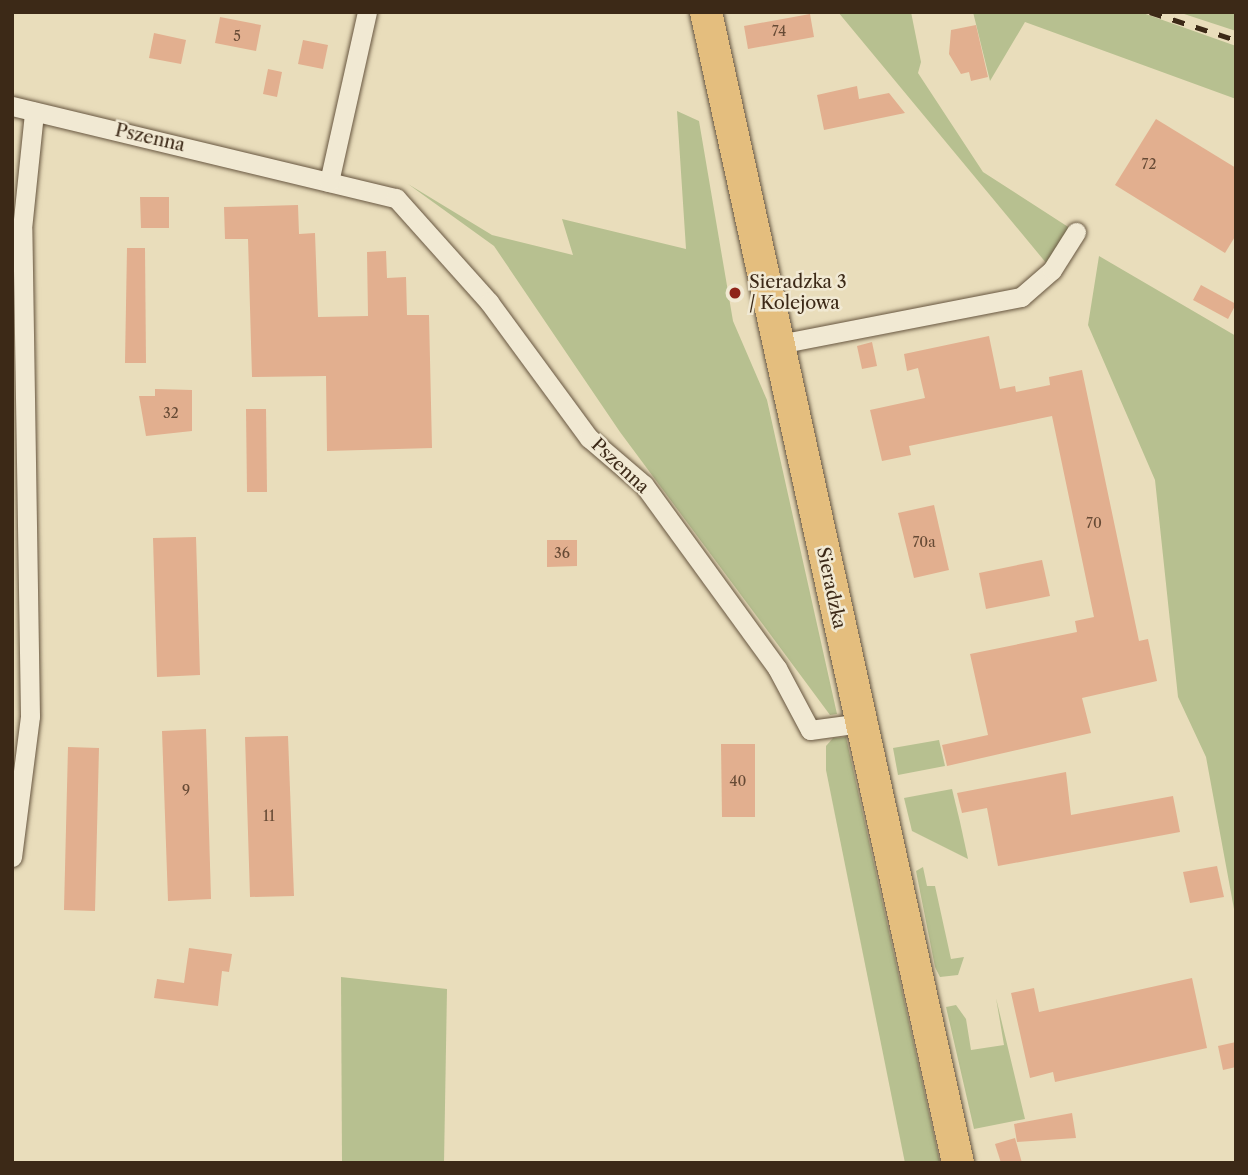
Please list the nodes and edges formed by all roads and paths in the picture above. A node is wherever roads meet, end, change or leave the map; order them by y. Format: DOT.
graph roads {
  1 [pos="367,12"];
  2 [pos="706,12"];
  3 [pos="12,106"];
  4 [pos="34,112"];
  5 [pos="329,182"];
  6 [pos="1076,232"];
  7 [pos="779,344"];
  8 [pos="861,723"];
  9 [pos="12,857"];
  10 [pos="958,1163"];
  1 -- 5 [label="street"];
  2 -- 7 [label="main road, Sieradzka"];
  3 -- 4 [label="street, Pszenna"];
  4 -- 5 [label="street, Pszenna"];
  4 -- 9 [label="street"];
  5 -- 8 [label="street, Pszenna"];
  6 -- 7 [label="street"];
  7 -- 8 [label="main road, Sieradzka"];
  8 -- 10 [label="main road, Sieradzka"];
}
